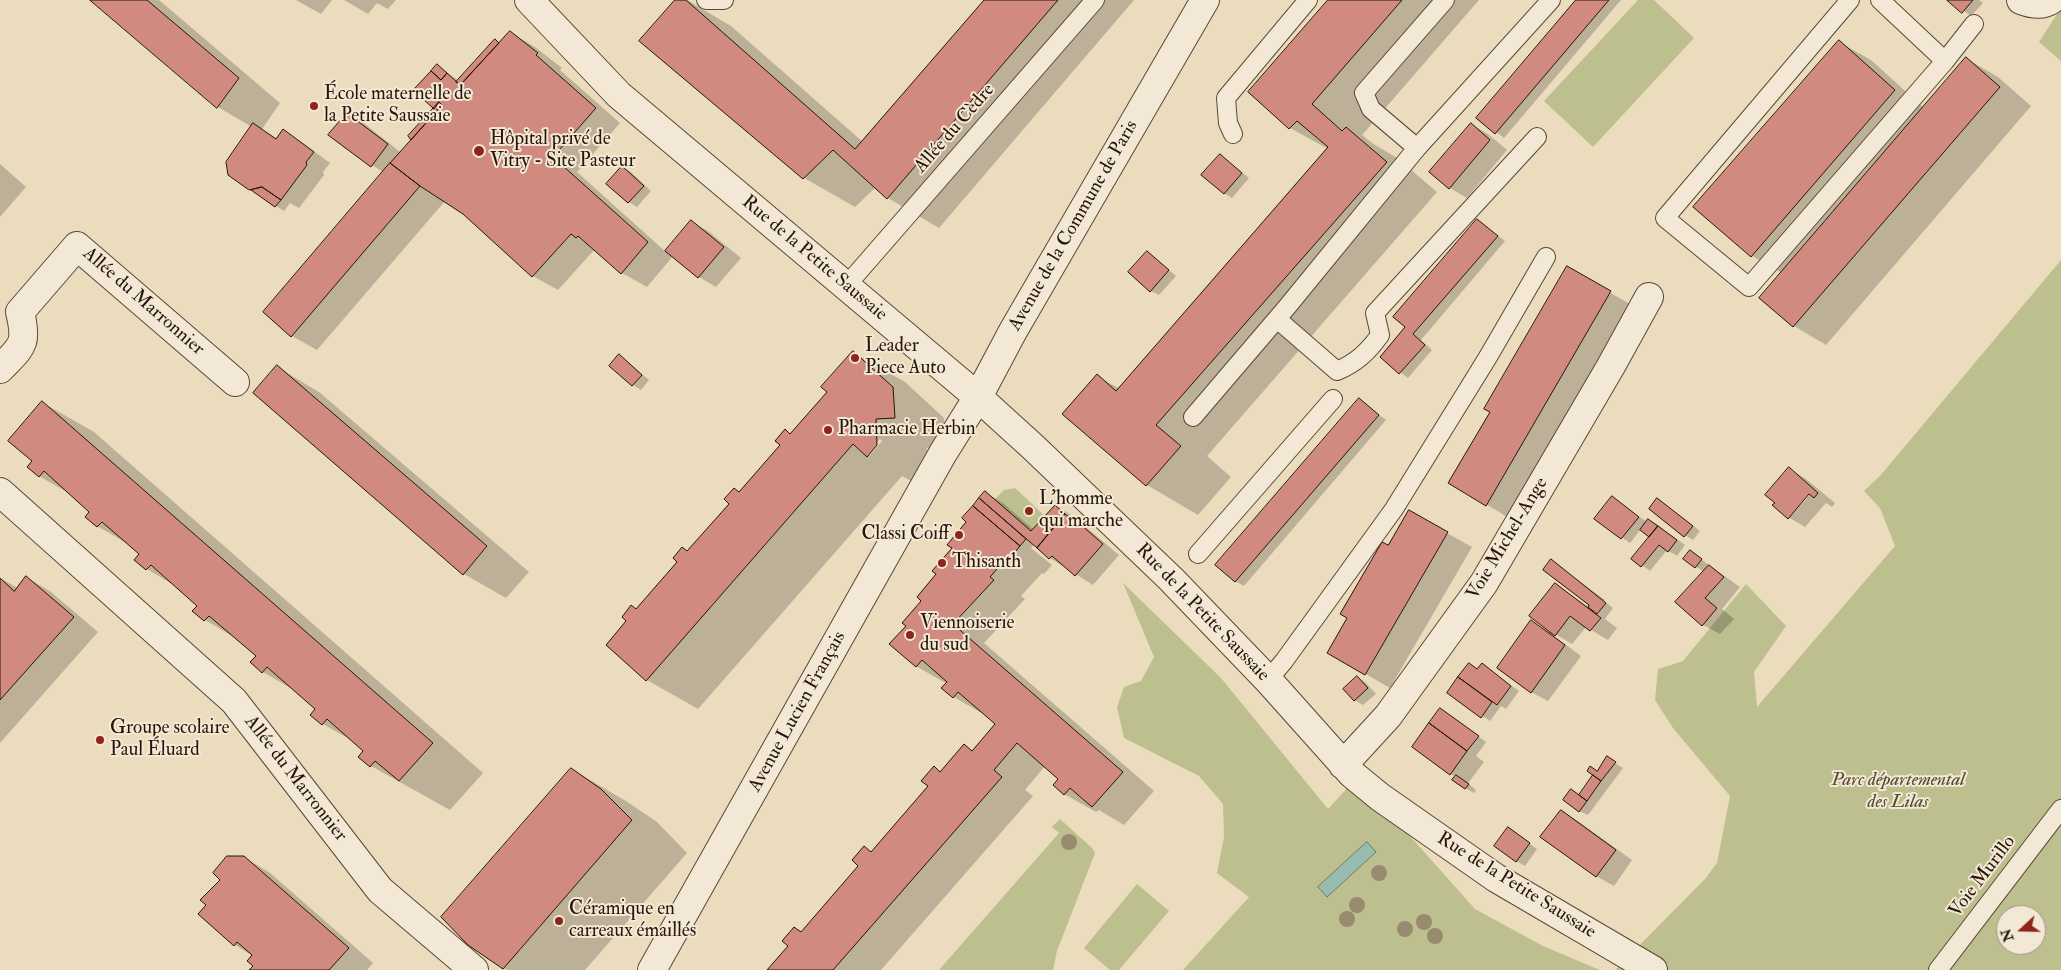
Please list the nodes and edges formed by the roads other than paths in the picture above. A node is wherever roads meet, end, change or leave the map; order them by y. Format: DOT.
graph roads {
  1 [pos="529,0"];
  2 [pos="706,0"];
  3 [pos="724,0"];
  4 [pos="1095,0"];
  5 [pos="1205,0"];
  6 [pos="1308,0"];
  7 [pos="1445,0"];
  8 [pos="1551,0"];
  9 [pos="1850,0"];
  10 [pos="1880,0"];
  11 [pos="2022,0"];
  12 [pos="2051,0"];
  13 [pos="1974,24"];
  14 [pos="1945,61"];
  15 [pos="1233,134"];
  16 [pos="1537,137"];
  17 [pos="1417,148"];
  18 [pos="1546,257"];
  19 [pos="846,286"];
  20 [pos="1649,297"];
  21 [pos="1277,319"];
  22 [pos="0,369"];
  23 [pos="235,382"];
  24 [pos="978,397"];
  25 [pos="1333,399"];
  26 [pos="1193,417"];
  27 [pos="943,453"];
  28 [pos="0,492"];
  29 [pos="1198,554"];
  30 [pos="1268,680"];
  31 [pos="1343,765"];
  32 [pos="2061,809"];
  33 [pos="474,970"];
  34 [pos="652,970"];
  35 [pos="1653,970"];
  36 [pos="1938,970"];
  1 -- 19 [label="street, Rue de la Petite Saussaie"];
  2 -- 3 [label="lane"];
  4 -- 19 [label="lane, Allée du Cèdre"];
  5 -- 24 [label="street, Avenue de la Commune de Paris"];
  6 -- 15 [label="lane"];
  7 -- 17 [label="lane"];
  8 -- 17 [label="lane"];
  9 -- 14 [label="lane"];
  10 -- 14 [label="lane"];
  11 -- 12 [label="street"];
  13 -- 14 [label="lane"];
  16 -- 21 [label="lane"];
  17 -- 21 [label="lane"];
  18 -- 30 [label="lane"];
  19 -- 24 [label="street, Rue de la Petite Saussaie"];
  20 -- 31 [label="street, Voie Michel-Ange"];
  21 -- 26 [label="lane"];
  22 -- 23 [label="street, Allée du Marronnier"];
  24 -- 27 [label="street, Avenue de la Commune de Paris"];
  24 -- 30 [label="street, Rue de la Petite Saussaie"];
  25 -- 29 [label="lane"];
  27 -- 34 [label="street, Avenue Lucien Français"];
  28 -- 33 [label="street, Allée du Marronnier"];
  30 -- 31 [label="street, Rue de la Petite Saussaie"];
  31 -- 35 [label="street, Rue de la Petite Saussaie"];
  32 -- 36 [label="lane, Voie Murillo"];
}
